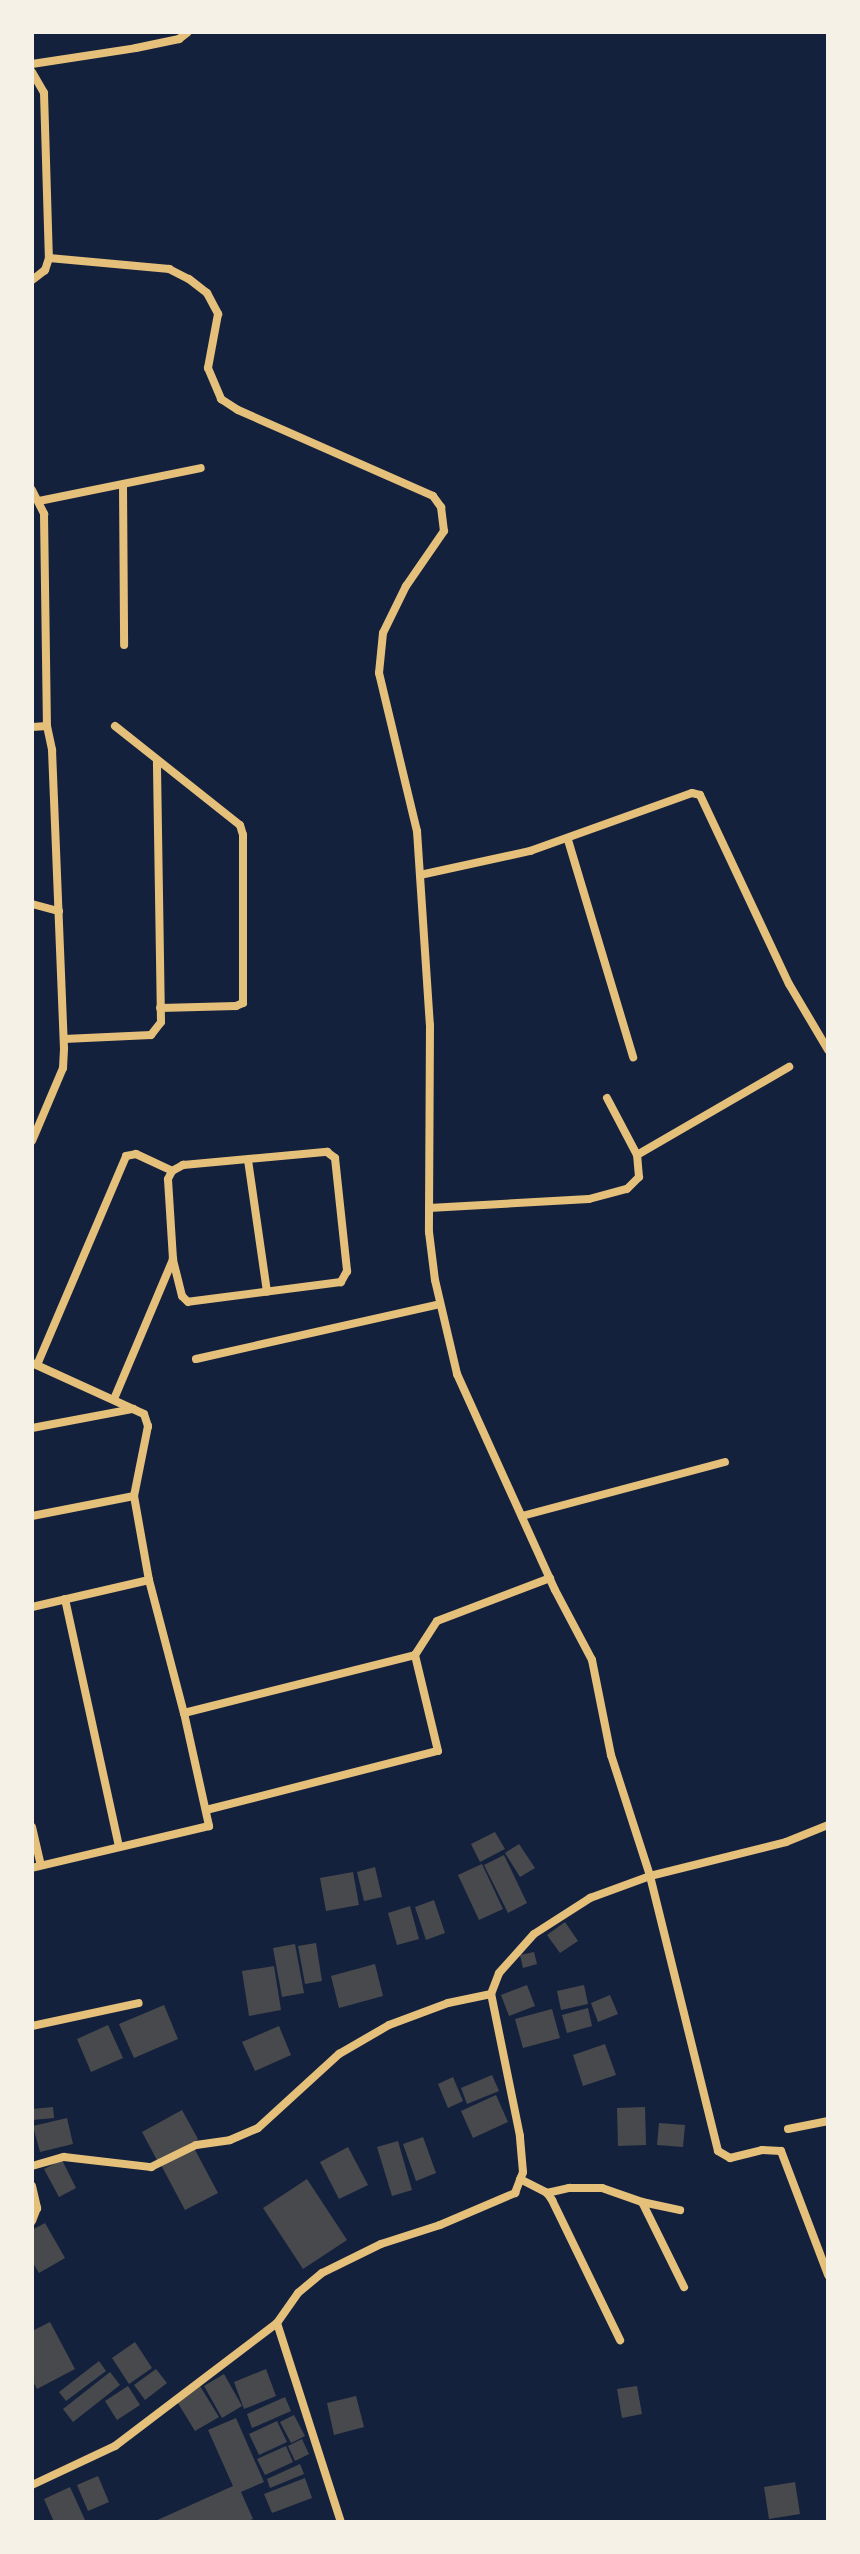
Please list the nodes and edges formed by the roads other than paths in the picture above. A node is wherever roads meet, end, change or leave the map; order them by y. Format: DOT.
graph roads {
  1 [pos="188,32"];
  2 [pos="32,64"];
  3 [pos="32,72"];
  4 [pos="49,258"];
  5 [pos="32,280"];
  6 [pos="201,468"];
  7 [pos="123,485"];
  8 [pos="32,490"];
  9 [pos="39,501"];
  10 [pos="124,645"];
  11 [pos="47,726"];
  12 [pos="115,726"];
  13 [pos="32,727"];
  14 [pos="157,762"];
  15 [pos="568,840"];
  16 [pos="420,875"];
  17 [pos="32,904"];
  18 [pos="59,911"];
  19 [pos="160,1008"];
  20 [pos="64,1039"];
  21 [pos="828,1050"];
  22 [pos="633,1057"];
  23 [pos="789,1067"];
  24 [pos="607,1098"];
  25 [pos="32,1141"];
  26 [pos="637,1155"];
  27 [pos="248,1160"];
  28 [pos="172,1171"];
  29 [pos="429,1208"];
  30 [pos="173,1259"];
  31 [pos="267,1292"];
  32 [pos="440,1304"];
  33 [pos="196,1359"];
  34 [pos="34,1364"];
  35 [pos="114,1399"];
  36 [pos="135,1408"];
  37 [pos="32,1428"];
  38 [pos="725,1462"];
  39 [pos="134,1496"];
  40 [pos="32,1516"];
  41 [pos="522,1516"];
  42 [pos="550,1578"];
  43 [pos="149,1580"];
  44 [pos="65,1599"];
  45 [pos="32,1607"];
  46 [pos="415,1655"];
  47 [pos="184,1713"];
  48 [pos="206,1810"];
  49 [pos="828,1825"];
  50 [pos="32,1827"];
  51 [pos="119,1846"];
  52 [pos="36,1866"];
  53 [pos="650,1876"];
  54 [pos="491,1994"];
  55 [pos="139,2003"];
  56 [pos="32,2026"];
  57 [pos="828,2121"];
  58 [pos="788,2129"];
  59 [pos="32,2166"];
  60 [pos="520,2179"];
  61 [pos="32,2186"];
  62 [pos="547,2193"];
  63 [pos="642,2202"];
  64 [pos="680,2210"];
  65 [pos="32,2221"];
  66 [pos="828,2275"];
  67 [pos="684,2287"];
  68 [pos="277,2323"];
  69 [pos="620,2340"];
  70 [pos="32,2485"];
  71 [pos="341,2522"];
  1 -- 2 [label="street"];
  3 -- 4 [label="street"];
  4 -- 5 [label="street"];
  4 -- 16 [label="street"];
  6 -- 7 [label="street"];
  7 -- 9 [label="street"];
  7 -- 10 [label="street"];
  8 -- 9 [label="street"];
  9 -- 11 [label="street"];
  11 -- 13 [label="street"];
  11 -- 18 [label="street"];
  12 -- 14 [label="street"];
  14 -- 19 [label="street"];
  14 -- 19 [label="street"];
  15 -- 16 [label="street"];
  15 -- 21 [label="street"];
  15 -- 22 [label="street"];
  16 -- 29 [label="street"];
  17 -- 18 [label="street"];
  18 -- 20 [label="street"];
  19 -- 20 [label="street"];
  20 -- 25 [label="street"];
  23 -- 26 [label="street"];
  24 -- 26 [label="street"];
  26 -- 29 [label="street"];
  27 -- 28 [label="street"];
  27 -- 31 [label="street"];
  27 -- 31 [label="street"];
  28 -- 30 [label="street"];
  28 -- 34 [label="street"];
  29 -- 32 [label="street"];
  30 -- 31 [label="street"];
  30 -- 35 [label="street"];
  32 -- 33 [label="street"];
  32 -- 41 [label="street"];
  34 -- 35 [label="street"];
  35 -- 36 [label="street"];
  36 -- 37 [label="street"];
  36 -- 39 [label="street"];
  38 -- 41 [label="street"];
  39 -- 40 [label="street"];
  39 -- 43 [label="street"];
  41 -- 42 [label="street"];
  42 -- 46 [label="street"];
  42 -- 53 [label="street"];
  43 -- 44 [label="street"];
  43 -- 47 [label="street"];
  44 -- 45 [label="street"];
  44 -- 51 [label="street"];
  46 -- 47 [label="street"];
  46 -- 48 [label="street"];
  47 -- 48 [label="street"];
  48 -- 51 [label="street"];
  49 -- 53 [label="street"];
  50 -- 52 [label="street"];
  51 -- 52 [label="street"];
  53 -- 54 [label="street"];
  53 -- 66 [label="street"];
  54 -- 59 [label="street"];
  54 -- 60 [label="street"];
  55 -- 56 [label="street"];
  57 -- 58 [label="street"];
  60 -- 62 [label="street"];
  60 -- 68 [label="street"];
  61 -- 65 [label="street"];
  62 -- 63 [label="street"];
  62 -- 69 [label="street"];
  63 -- 64 [label="street"];
  63 -- 67 [label="street"];
  68 -- 70 [label="street"];
  68 -- 71 [label="street"];
}
